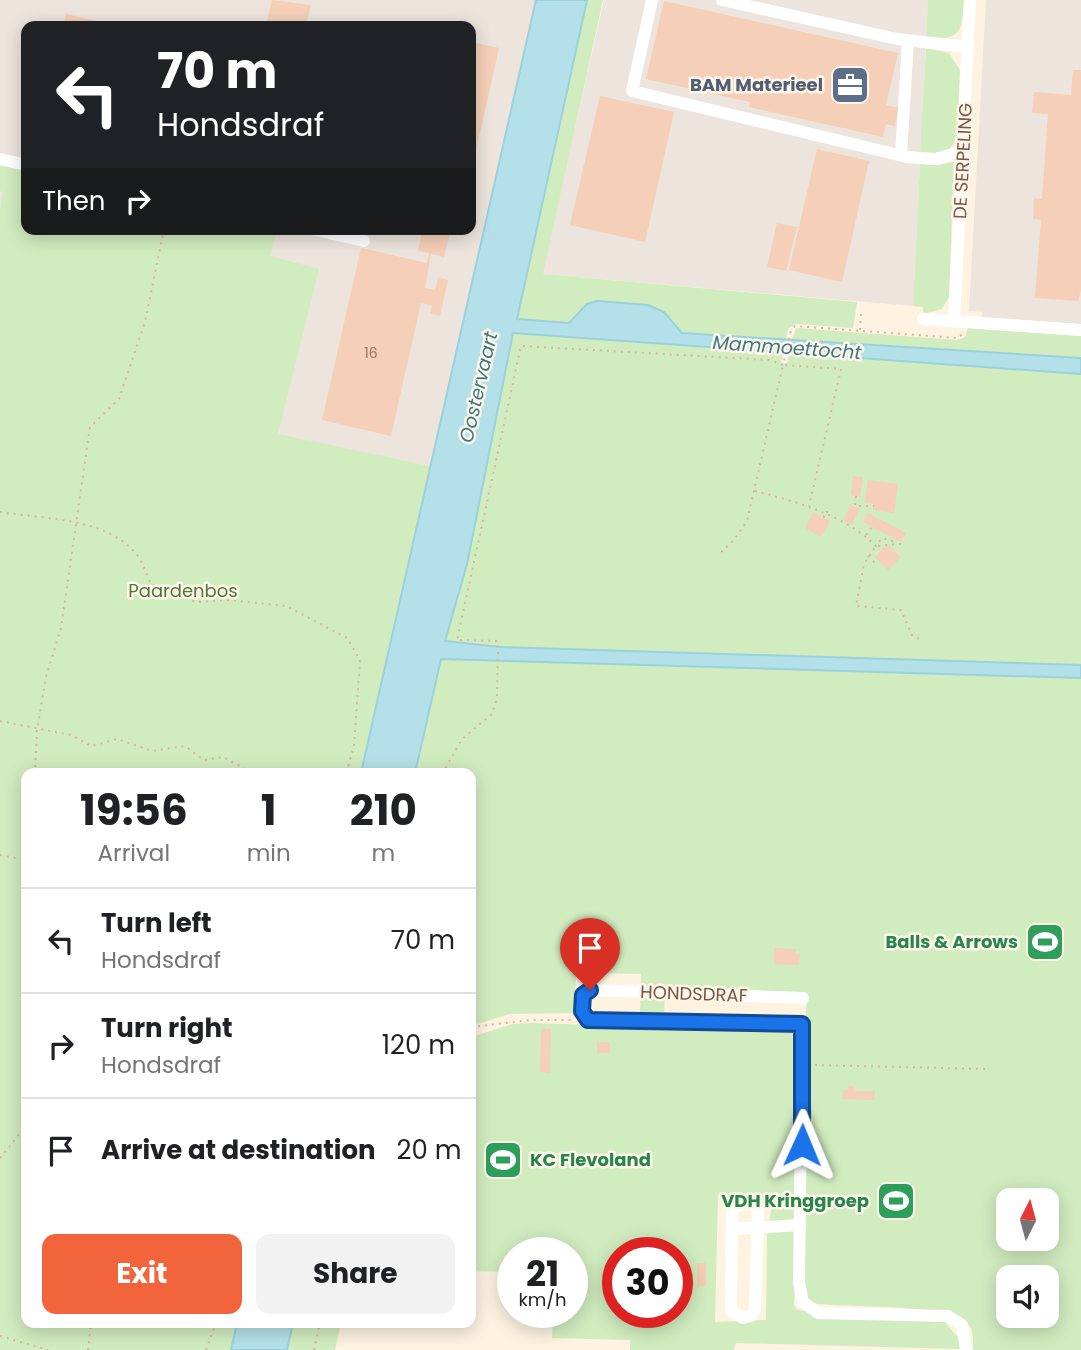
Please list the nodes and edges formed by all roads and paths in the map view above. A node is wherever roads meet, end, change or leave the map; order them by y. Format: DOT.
graph roads {
  1 [pos="652,0"];
  2 [pos="722,0"];
  3 [pos="970,0"];
  4 [pos="908,41"];
  5 [pos="968,47"];
  6 [pos="964,151"];
  7 [pos="901,155"];
  8 [pos="0,159"];
  9 [pos="21,164"];
  10 [pos="163,235"];
  11 [pos="338,235"];
  12 [pos="364,241"];
  13 [pos="862,314"];
  14 [pos="923,320"];
  15 [pos="960,322"];
  16 [pos="1081,330"];
  17 [pos="860,331"];
  18 [pos="783,364"];
  19 [pos="754,491"];
  20 [pos="856,496"];
  21 [pos="810,506"];
  22 [pos="874,506"];
  23 [pos="827,510"];
  24 [pos="0,512"];
  25 [pos="827,516"];
  26 [pos="823,517"];
  27 [pos="78,523"];
  28 [pos="872,527"];
  29 [pos="865,535"];
  30 [pos="876,546"];
  31 [pos="721,552"];
  32 [pos="867,555"];
  33 [pos="877,565"];
  34 [pos="923,641"];
  35 [pos="0,721"];
  36 [pos="37,730"];
  37 [pos="35,768"];
  38 [pos="243,768"];
  39 [pos="347,768"];
  40 [pos="446,768"];
  41 [pos="0,855"];
  42 [pos="21,857"];
  43 [pos="803,998"];
  44 [pos="588,1020"];
  45 [pos="476,1026"];
  46 [pos="803,1064"];
  47 [pos="985,1069"];
  48 [pos="21,1132"];
  49 [pos="0,1158"];
  50 [pos="800,1225"];
  51 [pos="757,1227"];
  52 [pos="732,1229"];
  53 [pos="90,1328"];
  54 [pos="214,1328"];
  55 [pos="319,1328"];
  56 [pos="0,1336"];
  57 [pos="48,1350"];
  58 [pos="88,1350"];
  59 [pos="206,1350"];
  60 [pos="314,1350"];
  61 [pos="966,1350"];
  1 -- 7 [label="street"];
  2 -- 4 [label="street"];
  3 -- 5 [label="street, DE SERPELING"];
  4 -- 5 [label="street"];
  4 -- 7 [label="street"];
  5 -- 6 [label="street, DE SERPELING"];
  6 -- 7 [label="street"];
  6 -- 15 [label="street, DE SERPELING"];
  8 -- 9 [label="street"];
  10 -- 27 [label="path"];
  11 -- 12 [label="street"];
  13 -- 17 [label="path"];
  14 -- 15 [label="street"];
  15 -- 16 [label="street"];
  15 -- 17 [label="path"];
  17 -- 18 [label="path"];
  18 -- 19 [label="path"];
  18 -- 21 [label="path"];
  18 -- 40 [label="path"];
  19 -- 21 [label="path"];
  19 -- 31 [label="path"];
  20 -- 22 [label="path"];
  21 -- 25 [label="path"];
  23 -- 25 [label="path"];
  24 -- 27 [label="path"];
  25 -- 26 [label="path"];
  25 -- 29 [label="path"];
  27 -- 36 [label="path"];
  27 -- 39 [label="path"];
  28 -- 29 [label="path"];
  29 -- 30 [label="path"];
  30 -- 30 [label="path"];
  30 -- 32 [label="path"];
  32 -- 33 [label="path"];
  32 -- 34 [label="path"];
  35 -- 36 [label="path"];
  36 -- 37 [label="path"];
  36 -- 38 [label="path"];
  41 -- 42 [label="path"];
  43 -- 44 [label="street, HONDSDRAF"];
  44 -- 45 [label="path"];
  44 -- 46 [label="street, HONDSDRAF"];
  46 -- 47 [label="path"];
  46 -- 50 [label="street, HONDSDRAF"];
  48 -- 49 [label="path"];
  50 -- 51 [label="street"];
  50 -- 61 [label="street, HONDSDRAF"];
  51 -- 52 [label="street"];
  51 -- 52 [label="street"];
  51 -- 52 [label="street"];
  53 -- 58 [label="path"];
  54 -- 59 [label="path"];
  55 -- 60 [label="path"];
  56 -- 57 [label="path"];
}
